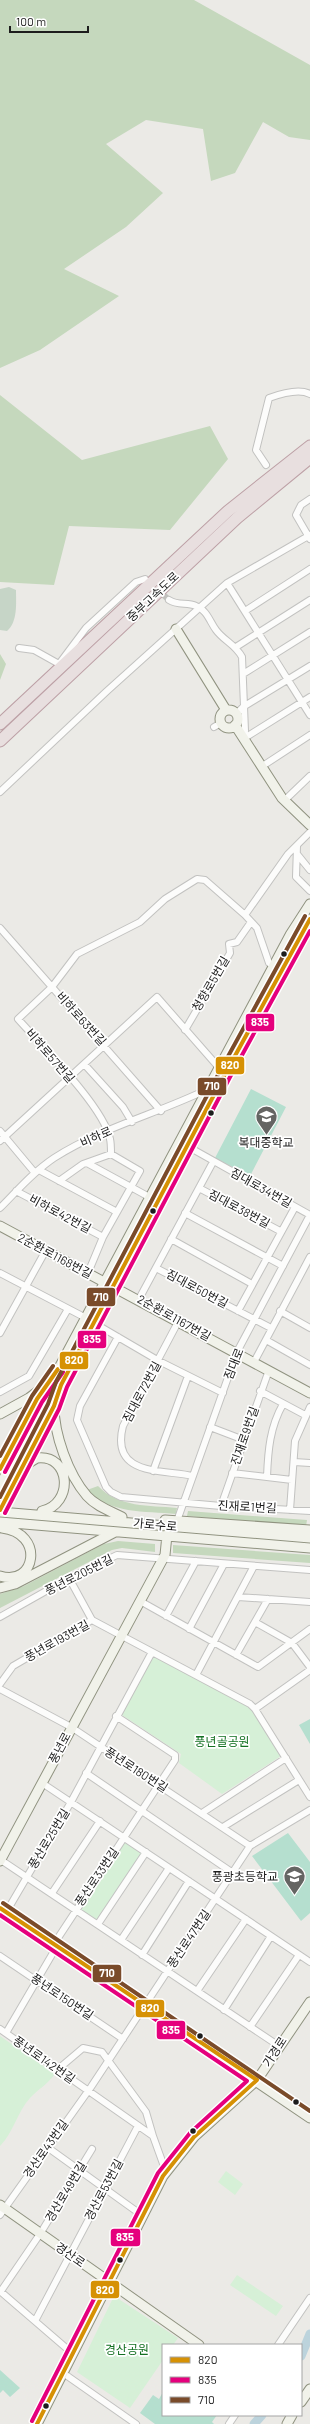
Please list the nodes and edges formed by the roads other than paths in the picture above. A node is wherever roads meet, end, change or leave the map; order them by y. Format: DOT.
graph roads {
  1 [pos="310,394"];
  2 [pos="310,446"];
  3 [pos="310,458"];
  4 [pos="266,465"];
  5 [pos="310,499"];
  6 [pos="309,537"];
  7 [pos="310,569"];
  8 [pos="145,579"];
  9 [pos="227,583"];
  10 [pos="169,600"];
  11 [pos="310,600"];
  12 [pos="200,608"];
  13 [pos="245,611"];
  14 [pos="176,629"];
  15 [pos="258,632"];
  16 [pos="310,632"];
  17 [pos="236,647"];
  18 [pos="19,648"];
  19 [pos="273,655"];
  20 [pos="310,666"];
  21 [pos="242,674"];
  22 [pos="288,680"];
  23 [pos="310,698"];
  24 [pos="302,702"];
  25 [pos="243,707"];
  26 [pos="226,710"];
  27 [pos="236,714"];
  28 [pos="310,715"];
  29 [pos="0,724"];
  30 [pos="235,725"];
  31 [pos="310,735"];
  32 [pos="243,739"];
  33 [pos="0,741"];
  34 [pos="260,767"];
  35 [pos="310,776"];
  36 [pos="0,792"];
  37 [pos="285,800"];
  38 [pos="310,825"];
  39 [pos="310,832"];
  40 [pos="297,846"];
  41 [pos="297,854"];
  42 [pos="310,870"];
  43 [pos="310,891"];
  44 [pos="310,904"];
  45 [pos="245,915"];
  46 [pos="310,919"];
  47 [pos="251,922"];
  48 [pos="0,928"];
  49 [pos="274,966"];
  50 [pos="52,987"];
  51 [pos="185,1030"];
  52 [pos="105,1046"];
  53 [pos="85,1065"];
  54 [pos="222,1071"];
  55 [pos="70,1078"];
  56 [pos="208,1090"];
  57 [pos="161,1111"];
  58 [pos="132,1122"];
  59 [pos="108,1131"];
  60 [pos="0,1132"];
  61 [pos="2,1139"];
  62 [pos="187,1146"];
  63 [pos="111,1154"];
  64 [pos="213,1162"];
  65 [pos="87,1163"];
  66 [pos="37,1172"];
  67 [pos="59,1181"];
  68 [pos="131,1187"];
  69 [pos="199,1188"];
  70 [pos="16,1191"];
  71 [pos="151,1198"];
  72 [pos="294,1206"];
  73 [pos="0,1208"];
  74 [pos="117,1212"];
  75 [pos="185,1213"];
  76 [pos="310,1215"];
  77 [pos="0,1226"];
  78 [pos="280,1231"];
  79 [pos="103,1237"];
  80 [pos="171,1239"];
  81 [pos="46,1250"];
  82 [pos="266,1257"];
  83 [pos="310,1257"];
  84 [pos="283,1266"];
  85 [pos="156,1268"];
  86 [pos="0,1273"];
  87 [pos="88,1273"];
  88 [pos="110,1284"];
  89 [pos="252,1284"];
  90 [pos="26,1286"];
  91 [pos="139,1299"];
  92 [pos="68,1309"];
  93 [pos="238,1311"];
  94 [pos="280,1311"];
  95 [pos="254,1319"];
  96 [pos="90,1321"];
  97 [pos="178,1322"];
  98 [pos="309,1325"];
  99 [pos="271,1328"];
  100 [pos="0,1333"];
  101 [pos="118,1337"];
  102 [pos="266,1340"];
  103 [pos="237,1352"];
  104 [pos="159,1361"];
  105 [pos="254,1362"];
  106 [pos="310,1365"];
  107 [pos="269,1370"];
  108 [pos="188,1376"];
  109 [pos="53,1379"];
  110 [pos="61,1385"];
  111 [pos="260,1391"];
  112 [pos="0,1392"];
  113 [pos="222,1393"];
  114 [pos="310,1393"];
  115 [pos="283,1404"];
  116 [pos="54,1406"];
  117 [pos="310,1407"];
  118 [pos="0,1414"];
  119 [pos="305,1415"];
  120 [pos="210,1427"];
  121 [pos="244,1440"];
  122 [pos="294,1462"];
  123 [pos="310,1463"];
  124 [pos="0,1468"];
  125 [pos="153,1471"];
  126 [pos="232,1473"];
  127 [pos="193,1476"];
  128 [pos="267,1477"];
  129 [pos="16,1479"];
  130 [pos="292,1480"];
  131 [pos="0,1486"];
  132 [pos="2,1495"];
  133 [pos="184,1503"];
  134 [pos="221,1506"];
  135 [pos="0,1509"];
  136 [pos="290,1510"];
  137 [pos="42,1511"];
  138 [pos="310,1511"];
  139 [pos="24,1514"];
  140 [pos="122,1517"];
  141 [pos="178,1520"];
  142 [pos="310,1524"];
  143 [pos="22,1525"];
  144 [pos="2,1526"];
  145 [pos="310,1530"];
  146 [pos="115,1532"];
  147 [pos="167,1535"];
  148 [pos="310,1538"];
  149 [pos="310,1548"];
  150 [pos="163,1560"];
  151 [pos="196,1562"];
  152 [pos="224,1564"];
  153 [pos="254,1566"];
  154 [pos="310,1570"];
  155 [pos="0,1576"];
  156 [pos="69,1578"];
  157 [pos="0,1588"];
  158 [pos="238,1597"];
  159 [pos="268,1599"];
  160 [pos="140,1602"];
  161 [pos="310,1602"];
  162 [pos="166,1616"];
  163 [pos="0,1617"];
  164 [pos="92,1620"];
  165 [pos="255,1622"];
  166 [pos="189,1629"];
  167 [pos="310,1629"];
  168 [pos="121,1635"];
  169 [pos="213,1642"];
  170 [pos="292,1643"];
  171 [pos="152,1652"];
  172 [pos="236,1655"];
  173 [pos="310,1668"];
  174 [pos="196,1675"];
  175 [pos="0,1684"];
  176 [pos="0,1689"];
  177 [pos="256,1709"];
  178 [pos="116,1716"];
  179 [pos="71,1728"];
  180 [pos="100,1746"];
  181 [pos="286,1758"];
  182 [pos="86,1773"];
  183 [pos="299,1780"];
  184 [pos="42,1783"];
  185 [pos="159,1785"];
  186 [pos="310,1797"];
  187 [pos="71,1802"];
  188 [pos="310,1810"];
  189 [pos="141,1812"];
  190 [pos="202,1813"];
  191 [pos="100,1821"];
  192 [pos="223,1827"];
  193 [pos="124,1837"];
  194 [pos="250,1846"];
  195 [pos="146,1852"];
  196 [pos="0,1860"];
  197 [pos="169,1868"];
  198 [pos="233,1873"];
  199 [pos="26,1877"];
  200 [pos="189,1881"];
  201 [pos="52,1894"];
  202 [pos="216,1899"];
  203 [pos="11,1904"];
  204 [pos="0,1908"];
  205 [pos="75,1909"];
  206 [pos="246,1919"];
  207 [pos="98,1924"];
  208 [pos="271,1936"];
  209 [pos="121,1940"];
  210 [pos="55,1945"];
  211 [pos="142,1954"];
  212 [pos="299,1955"];
  213 [pos="0,1956"];
  214 [pos="310,1962"];
  215 [pos="168,1971"];
  216 [pos="36,1980"];
  217 [pos="197,1991"];
  218 [pos="310,2002"];
  219 [pos="145,2005"];
  220 [pos="224,2010"];
  221 [pos="250,2027"];
  222 [pos="0,2029"];
  223 [pos="6,2033"];
  224 [pos="123,2039"];
  225 [pos="279,2046"];
  226 [pos="108,2060"];
  227 [pos="57,2070"];
  228 [pos="257,2080"];
  229 [pos="87,2090"];
  230 [pos="310,2118"];
  231 [pos="138,2126"];
  232 [pos="153,2136"];
  233 [pos="47,2147"];
  234 [pos="92,2149"];
  235 [pos="79,2170"];
  236 [pos="166,2172"];
  237 [pos="104,2188"];
  238 [pos="2,2210"];
  239 [pos="143,2216"];
  240 [pos="40,2234"];
  241 [pos="69,2255"];
  242 [pos="108,2282"];
  243 [pos="0,2291"];
  244 [pos="310,2298"];
  245 [pos="35,2321"];
  246 [pos="198,2344"];
  247 [pos="279,2344"];
  248 [pos="72,2353"];
  249 [pos="63,2373"];
  250 [pos="310,2389"];
  251 [pos="302,2401"];
  252 [pos="37,2424"];
  253 [pos="136,2424"];
  1 -- 4 [label="street"];
  2 -- 29 [label="highway, 중부고속도로"];
  3 -- 33 [label="highway, 중부고속도로"];
  5 -- 6 [label="street"];
  6 -- 9 [label="street"];
  7 -- 13 [label="street"];
  8 -- 18 [label="street"];
  9 -- 12 [label="street"];
  9 -- 13 [label="street"];
  10 -- 12 [label="street"];
  11 -- 15 [label="street"];
  12 -- 14 [label="street"];
  12 -- 17 [label="street"];
  13 -- 15 [label="street"];
  14 -- 26 [label="main road"];
  14 -- 36 [label="street"];
  15 -- 17 [label="street"];
  15 -- 19 [label="street"];
  16 -- 19 [label="street"];
  17 -- 21 [label="street"];
  19 -- 21 [label="street"];
  19 -- 22 [label="street"];
  20 -- 22 [label="street"];
  21 -- 25 [label="street"];
  22 -- 24 [label="street"];
  22 -- 25 [label="street"];
  23 -- 24 [label="street"];
  24 -- 28 [label="street"];
  24 -- 32 [label="street"];
  25 -- 27 [label="street"];
  25 -- 32 [label="street"];
  26 -- 27 [label="main road"];
  26 -- 30 [label="main road"];
  27 -- 30 [label="main road"];
  30 -- 32 [label="main road"];
  31 -- 34 [label="street"];
  32 -- 34 [label="main road"];
  34 -- 37 [label="main road"];
  35 -- 37 [label="street"];
  37 -- 38 [label="main road"];
  39 -- 40 [label="street"];
  40 -- 41 [label="street"];
  40 -- 45 [label="street"];
  41 -- 42 [label="street"];
  41 -- 43 [label="street"];
  44 -- 49 [label="main road"];
  45 -- 47 [label="street"];
  45 -- 50 [label="street"];
  46 -- 54 [label="main road"];
  47 -- 49 [label="street"];
  47 -- 51 [label="street, 청향로5번길"];
  48 -- 50 [label="street, 비하로63번길"];
  49 -- 54 [label="main road"];
  50 -- 52 [label="street, 비하로63번길"];
  50 -- 55 [label="street, 비하로57번길"];
  51 -- 52 [label="street"];
  51 -- 54 [label="street"];
  52 -- 53 [label="street"];
  52 -- 57 [label="street, 비하로63번길"];
  53 -- 55 [label="street"];
  53 -- 58 [label="street"];
  54 -- 56 [label="main road"];
  54 -- 62 [label="main road"];
  55 -- 59 [label="street, 비하로57번길"];
  55 -- 61 [label="street"];
  56 -- 57 [label="street, 비하로"];
  56 -- 71 [label="main road"];
  57 -- 58 [label="street, 비하로"];
  58 -- 59 [label="street, 비하로"];
  59 -- 63 [label="street"];
  59 -- 66 [label="street, 비하로"];
  60 -- 61 [label="street"];
  61 -- 66 [label="street"];
  62 -- 64 [label="street, 짐대로34번길"];
  62 -- 88 [label="main road"];
  63 -- 65 [label="street"];
  63 -- 68 [label="street"];
  64 -- 69 [label="street"];
  64 -- 72 [label="street, 짐대로34번길"];
  65 -- 67 [label="street"];
  65 -- 68 [label="street"];
  66 -- 67 [label="street"];
  66 -- 70 [label="street, 비하로"];
  67 -- 74 [label="street"];
  68 -- 71 [label="street"];
  68 -- 74 [label="street"];
  69 -- 75 [label="street"];
  69 -- 78 [label="street, 짐대로38번길"];
  70 -- 73 [label="street, 비하로"];
  70 -- 79 [label="street, 비하로42번길"];
  71 -- 88 [label="main road"];
  72 -- 76 [label="street, 짐대로34번길"];
  72 -- 78 [label="street, 짐대로50번길"];
  74 -- 79 [label="street"];
  75 -- 80 [label="street"];
  75 -- 82 [label="street"];
  76 -- 84 [label="street, 짐대로"];
  77 -- 81 [label="main road, 2순환로1168번길"];
  78 -- 82 [label="street, 짐대로50번길"];
  79 -- 87 [label="street"];
  80 -- 85 [label="street"];
  80 -- 89 [label="street"];
  81 -- 87 [label="main road, 2순환로1168번길"];
  81 -- 90 [label="street"];
  82 -- 84 [label="street"];
  82 -- 89 [label="street, 짐대로50번길"];
  83 -- 94 [label="street"];
  84 -- 95 [label="street, 짐대로"];
  85 -- 91 [label="street"];
  85 -- 93 [label="street, 짐대로50번길"];
  86 -- 90 [label="street"];
  87 -- 88 [label="main road, 2순환로1168번길"];
  88 -- 91 [label="main road, 2순환로1167번길"];
  88 -- 96 [label="main road"];
  89 -- 93 [label="street, 짐대로50번길"];
  90 -- 92 [label="street"];
  90 -- 100 [label="street"];
  91 -- 97 [label="main road, 2순환로1167번길"];
  92 -- 96 [label="street"];
  92 -- 112 [label="street"];
  93 -- 95 [label="street, 짐대로50번길"];
  94 -- 98 [label="street"];
  94 -- 99 [label="street"];
  95 -- 99 [label="street, 짐대로50번길"];
  95 -- 103 [label="street, 짐대로"];
  96 -- 101 [label="street"];
  96 -- 109 [label="main road"];
  96 -- 110 [label="main road"];
  97 -- 103 [label="main road, 2순환로1167번길"];
  97 -- 104 [label="street, 짐대로72번길"];
  99 -- 102 [label="street"];
  101 -- 104 [label="street"];
  101 -- 133 [label="street, 진재로1번길"];
  102 -- 105 [label="street"];
  102 -- 106 [label="street"];
  103 -- 105 [label="main road, 2순환로1167번길"];
  103 -- 113 [label="street, 짐대로"];
  104 -- 108 [label="street"];
  104 -- 125 [label="street, 짐대로72번길"];
  105 -- 107 [label="main road, 2순환로1167번길"];
  107 -- 111 [label="street"];
  107 -- 114 [label="main road, 2순환로1167번길"];
  108 -- 113 [label="street"];
  108 -- 125 [label="street"];
  109 -- 118 [label="main road"];
  109 -- 124 [label="main road"];
  109 -- 131 [label="main road"];
  110 -- 116 [label="main road"];
  110 -- 132 [label="main road"];
  111 -- 115 [label="street, 진재로9번길"];
  111 -- 121 [label="street, 진재로9번길"];
  113 -- 120 [label="street, 짐대로"];
  115 -- 119 [label="street, 진재로9번길"];
  115 -- 128 [label="street, 진재로9번길"];
  116 -- 129 [label="main road"];
  116 -- 140 [label="main road"];
  117 -- 119 [label="street"];
  119 -- 122 [label="street"];
  120 -- 121 [label="street"];
  120 -- 127 [label="street, 짐대로"];
  121 -- 126 [label="street, 진재로9번길"];
  122 -- 123 [label="street"];
  122 -- 130 [label="street"];
  125 -- 127 [label="street, 짐대로72번길"];
  126 -- 128 [label="street, 진재로9번길"];
  126 -- 134 [label="street"];
  127 -- 133 [label="street, 짐대로"];
  128 -- 130 [label="street, 진재로9번길"];
  129 -- 135 [label="main road"];
  129 -- 137 [label="main road"];
  130 -- 136 [label="street"];
  133 -- 134 [label="street, 진재로1번길"];
  133 -- 141 [label="street, 짐대로"];
  134 -- 136 [label="street, 진재로1번길"];
  135 -- 137 [label="main road, 가로수로"];
  135 -- 139 [label="main road, 가로수로"];
  136 -- 138 [label="street, 진재로1번길"];
  137 -- 140 [label="main road, 가로수로"];
  139 -- 143 [label="main road"];
  139 -- 148 [label="main road, 가로수로"];
  140 -- 141 [label="main road, 가로수로"];
  141 -- 145 [label="main road, 가로수로"];
  142 -- 145 [label="main road"];
  143 -- 144 [label="main road, 가로수로"];
  143 -- 146 [label="main road, 가로수로"];
  144 -- 155 [label="main road"];
  146 -- 147 [label="main road, 가로수로"];
  146 -- 157 [label="main road"];
  147 -- 149 [label="main road, 가로수로"];
  147 -- 150 [label="main road, 풍년로"];
  150 -- 151 [label="street, 풍년로205번길"];
  150 -- 156 [label="street, 풍년로205번길"];
  150 -- 160 [label="main road, 풍년로"];
  151 -- 152 [label="street, 풍년로205번길"];
  151 -- 162 [label="street"];
  152 -- 153 [label="street, 풍년로205번길"];
  152 -- 166 [label="street"];
  153 -- 154 [label="street, 풍년로205번길"];
  153 -- 158 [label="street"];
  156 -- 163 [label="street, 풍년로205번길"];
  156 -- 164 [label="street"];
  158 -- 159 [label="street"];
  158 -- 169 [label="street"];
  159 -- 161 [label="street"];
  159 -- 165 [label="street"];
  160 -- 162 [label="street"];
  160 -- 168 [label="main road, 풍년로"];
  162 -- 166 [label="street"];
  164 -- 168 [label="street, 풍년로193번길"];
  164 -- 175 [label="street, 풍년로193번길"];
  165 -- 170 [label="street"];
  165 -- 172 [label="street"];
  166 -- 169 [label="street"];
  167 -- 170 [label="street"];
  168 -- 171 [label="street, 풍년로193번길"];
  168 -- 179 [label="main road, 풍년로"];
  169 -- 172 [label="street"];
  169 -- 174 [label="street"];
  170 -- 172 [label="street"];
  170 -- 173 [label="street"];
  171 -- 174 [label="street, 풍년로193번길"];
  171 -- 178 [label="street, 풍산로25번길"];
  173 -- 177 [label="street"];
  174 -- 177 [label="street, 풍년로193번길"];
  176 -- 179 [label="street, 풍년로180번길"];
  177 -- 181 [label="street"];
  178 -- 180 [label="street, 풍산로25번길"];
  178 -- 185 [label="street"];
  179 -- 180 [label="street, 풍년로180번길"];
  179 -- 184 [label="main road, 풍년로"];
  180 -- 182 [label="street, 풍산로25번길"];
  180 -- 185 [label="street, 풍년로180번길"];
  181 -- 183 [label="street"];
  181 -- 190 [label="street"];
  182 -- 187 [label="street, 풍산로25번길"];
  182 -- 189 [label="street"];
  183 -- 186 [label="street"];
  183 -- 192 [label="street"];
  184 -- 187 [label="street"];
  184 -- 196 [label="main road, 풍년로"];
  185 -- 189 [label="street, 풍산로33번길"];
  185 -- 190 [label="street, 풍년로180번길"];
  187 -- 191 [label="street"];
  187 -- 199 [label="street, 풍산로25번길"];
  188 -- 194 [label="street, 풍산로47번길"];
  189 -- 193 [label="street, 풍산로33번길"];
  189 -- 198 [label="street"];
  190 -- 192 [label="street, 풍년로180번길"];
  191 -- 193 [label="street"];
  191 -- 201 [label="street"];
  192 -- 194 [label="street, 풍년로180번길"];
  193 -- 195 [label="street"];
  193 -- 205 [label="street, 풍산로33번길"];
  194 -- 198 [label="street, 풍산로47번길"];
  195 -- 197 [label="street"];
  195 -- 207 [label="street"];
  196 -- 199 [label="street"];
  197 -- 200 [label="street"];
  197 -- 209 [label="street"];
  198 -- 202 [label="street, 풍산로47번길"];
  199 -- 201 [label="street"];
  199 -- 203 [label="street, 풍산로25번길"];
  200 -- 202 [label="street"];
  200 -- 211 [label="street"];
  201 -- 205 [label="street"];
  202 -- 206 [label="street"];
  202 -- 215 [label="street, 풍산로47번길"];
  204 -- 210 [label="main road"];
  205 -- 207 [label="street"];
  205 -- 210 [label="street, 풍산로33번길"];
  206 -- 208 [label="street"];
  206 -- 217 [label="street"];
  207 -- 209 [label="street"];
  208 -- 212 [label="street"];
  208 -- 220 [label="street"];
  209 -- 211 [label="street"];
  210 -- 216 [label="street, 풍산로33번길"];
  210 -- 219 [label="main road"];
  211 -- 215 [label="street"];
  212 -- 214 [label="street"];
  212 -- 221 [label="street"];
  213 -- 216 [label="street, 풍년로150번길"];
  215 -- 217 [label="street"];
  215 -- 219 [label="street, 풍산로47번길"];
  216 -- 223 [label="street, 풍산로33번길"];
  216 -- 224 [label="street, 풍년로150번길"];
  217 -- 220 [label="street"];
  218 -- 225 [label="main road, 가경로"];
  219 -- 224 [label="street, 풍산로47번길"];
  219 -- 228 [label="main road"];
  220 -- 221 [label="street"];
  221 -- 225 [label="street"];
  222 -- 223 [label="street, 풍년로142번길"];
  223 -- 227 [label="street, 풍년로142번길"];
  224 -- 226 [label="street, 경산로43번길"];
  225 -- 228 [label="main road, 가경로"];
  226 -- 227 [label="street"];
  226 -- 229 [label="street, 경산로43번길"];
  226 -- 232 [label="street"];
  227 -- 229 [label="street, 풍년로142번길"];
  228 -- 230 [label="main road"];
  228 -- 236 [label="main road, 가경로"];
  229 -- 231 [label="street, 풍년로142번길"];
  229 -- 233 [label="street, 경산로43번길"];
  231 -- 232 [label="street, 풍년로142번길"];
  231 -- 237 [label="street, 경산로53번길"];
  232 -- 236 [label="street"];
  233 -- 235 [label="street"];
  233 -- 238 [label="street, 경산로43번길"];
  234 -- 235 [label="street, 경산로49번길"];
  235 -- 237 [label="street"];
  235 -- 240 [label="street, 경산로49번길"];
  236 -- 239 [label="main road, 가경로"];
  237 -- 239 [label="street"];
  237 -- 241 [label="street, 경산로53번길"];
  238 -- 240 [label="main road, 경산로"];
  239 -- 242 [label="main road, 가경로"];
  240 -- 241 [label="main road, 경산로"];
  240 -- 243 [label="street, 경산로49번길"];
  241 -- 242 [label="main road, 경산로"];
  241 -- 245 [label="street, 경산로53번길"];
  242 -- 246 [label="main road, 경산로"];
  242 -- 248 [label="main road, 가경로"];
  243 -- 245 [label="street"];
  244 -- 247 [label="street"];
  245 -- 248 [label="street"];
  248 -- 249 [label="main road, 가경로"];
  249 -- 252 [label="main road, 가경로"];
  249 -- 253 [label="street"];
  250 -- 251 [label="main road"];
}
